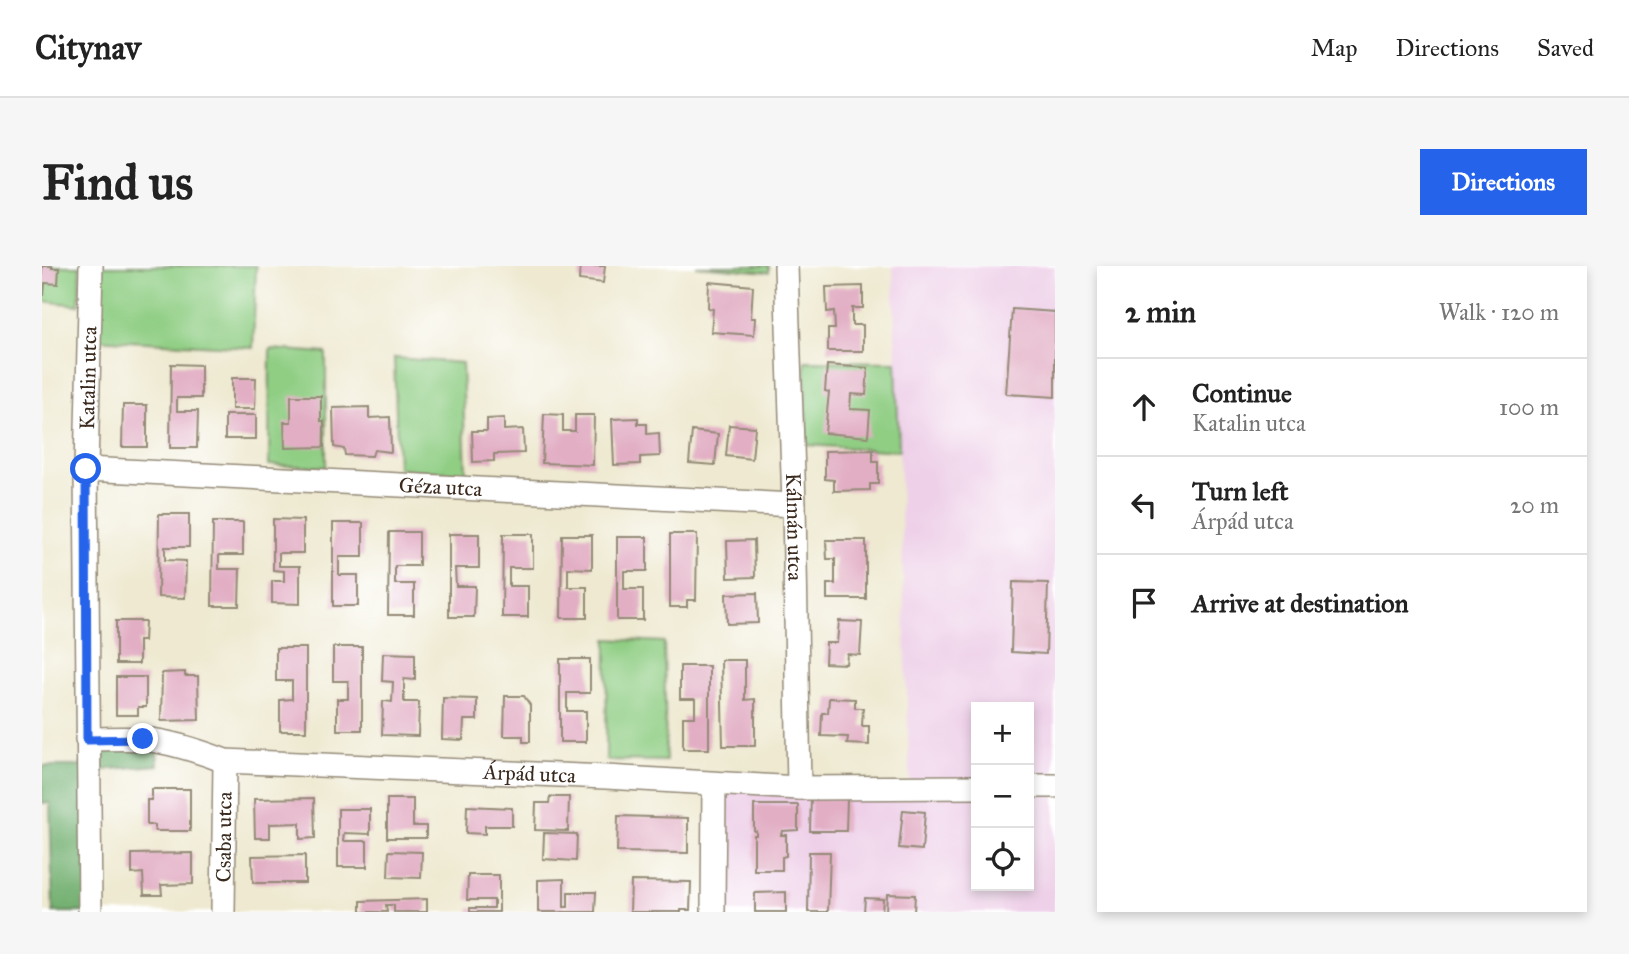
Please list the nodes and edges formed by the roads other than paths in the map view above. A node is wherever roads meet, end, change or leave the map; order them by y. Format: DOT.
graph roads {
  1 [pos="91,266"];
  2 [pos="786,266"];
  3 [pos="86,469"];
  4 [pos="794,505"];
  5 [pos="87,740"];
  6 [pos="225,761"];
  7 [pos="714,784"];
  8 [pos="1034,786"];
  9 [pos="1055,786"];
  10 [pos="971,787"];
  11 [pos="799,788"];
  12 [pos="89,912"];
  13 [pos="223,912"];
  14 [pos="713,912"];
  1 -- 3 [label="street, Katalin utca"];
  2 -- 4 [label="street, Kálmán utca"];
  3 -- 4 [label="street, Géza utca"];
  3 -- 5 [label="street, Katalin utca"];
  4 -- 11 [label="street, Kálmán utca"];
  5 -- 6 [label="street, Árpád utca"];
  5 -- 12 [label="street, Katalin utca"];
  6 -- 7 [label="street, Árpád utca"];
  6 -- 13 [label="street, Csaba utca"];
  7 -- 11 [label="street, Árpád utca"];
  7 -- 14 [label="street"];
  8 -- 9 [label="street"];
  10 -- 11 [label="street, Árpád utca"];
}
